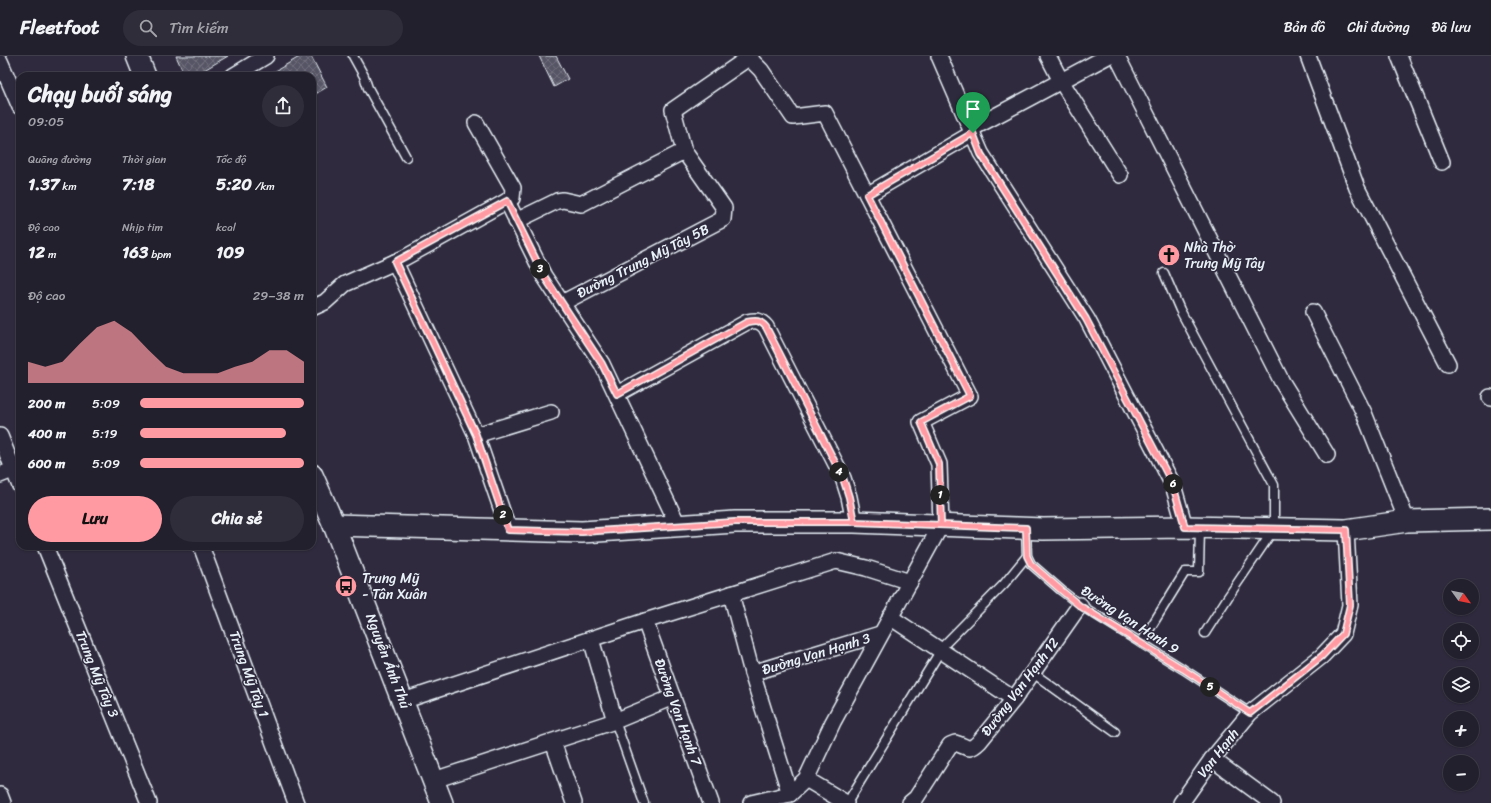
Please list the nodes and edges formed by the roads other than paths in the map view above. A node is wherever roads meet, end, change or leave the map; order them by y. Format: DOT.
graph roads {
  1 [pos="266,56"];
  2 [pos="353,56"];
  3 [pos="749,56"];
  4 [pos="939,56"];
  5 [pos="1048,56"];
  6 [pos="1108,56"];
  7 [pos="1117,56"];
  8 [pos="1308,56"];
  9 [pos="1399,56"];
  10 [pos="0,60"];
  11 [pos="240,72"];
  12 [pos="1061,81"];
  13 [pos="16,98"];
  14 [pos="476,123"];
  15 [pos="972,131"];
  16 [pos="684,151"];
  17 [pos="406,157"];
  18 [pos="1442,162"];
  19 [pos="1120,175"];
  20 [pos="867,195"];
  21 [pos="507,201"];
  22 [pos="516,221"];
  23 [pos="395,262"];
  24 [pos="1164,273"];
  25 [pos="562,304"];
  26 [pos="316,306"];
  27 [pos="1313,312"];
  28 [pos="1448,364"];
  29 [pos="617,394"];
  30 [pos="551,412"];
  31 [pos="476,435"];
  32 [pos="0,436"];
  33 [pos="1327,455"];
  34 [pos="11,471"];
  35 [pos="316,484"];
  36 [pos="1491,519"];
  37 [pos="1407,521"];
  38 [pos="854,522"];
  39 [pos="334,525"];
  40 [pos="678,525"];
  41 [pos="941,525"];
  42 [pos="1193,527"];
  43 [pos="1026,528"];
  44 [pos="1274,529"];
  45 [pos="508,530"];
  46 [pos="1346,530"];
  47 [pos="47,550"];
  48 [pos="202,550"];
  49 [pos="1027,556"];
  50 [pos="910,582"];
  51 [pos="731,594"];
  52 [pos="1080,606"];
  53 [pos="890,617"];
  54 [pos="645,621"];
  55 [pos="1205,633"];
  56 [pos="880,634"];
  57 [pos="591,639"];
  58 [pos="1141,643"];
  59 [pos="941,650"];
  60 [pos="1033,672"];
  61 [pos="752,673"];
  62 [pos="673,697"];
  63 [pos="1014,699"];
  64 [pos="404,701"];
  65 [pos="1250,713"];
  66 [pos="615,721"];
  67 [pos="1115,732"];
  68 [pos="553,742"];
  69 [pos="1212,759"];
  70 [pos="806,779"];
  71 [pos="434,780"];
  72 [pos="790,794"];
  73 [pos="0,795"];
  74 [pos="916,801"];
  75 [pos="3,803"];
  76 [pos="149,803"];
  77 [pos="296,803"];
  78 [pos="442,803"];
  79 [pos="574,803"];
  80 [pos="644,803"];
  81 [pos="711,803"];
  82 [pos="751,803"];
  83 [pos="846,803"];
  84 [pos="1180,803"];
  85 [pos="1272,803"];
  1 -- 11 [label="street"];
  2 -- 17 [label="lane"];
  3 -- 16 [label="street"];
  3 -- 20 [label="street"];
  4 -- 15 [label="street"];
  5 -- 12 [label="street"];
  6 -- 12 [label="street"];
  7 -- 33 [label="street"];
  8 -- 28 [label="street"];
  9 -- 18 [label="street"];
  10 -- 13 [label="street"];
  12 -- 15 [label="street"];
  12 -- 19 [label="street"];
  14 -- 21 [label="street"];
  15 -- 20 [label="street"];
  15 -- 42 [label="street"];
  16 -- 22 [label="street"];
  16 -- 25 [label="street, Đường Trung Mỹ Tây 5B"];
  20 -- 41 [label="street"];
  21 -- 22 [label="street"];
  21 -- 23 [label="street"];
  22 -- 25 [label="street"];
  23 -- 26 [label="street"];
  23 -- 31 [label="street"];
  24 -- 44 [label="lane"];
  25 -- 29 [label="street"];
  27 -- 37 [label="street"];
  29 -- 38 [label="street"];
  29 -- 40 [label="street"];
  30 -- 31 [label="street"];
  31 -- 45 [label="street"];
  32 -- 34 [label="street"];
  35 -- 39 [label="street, Nguyễn Ảnh Thủ"];
  36 -- 37 [label="street"];
  37 -- 46 [label="street"];
  38 -- 40 [label="street"];
  38 -- 41 [label="street"];
  39 -- 45 [label="street"];
  39 -- 64 [label="street, Nguyễn Ảnh Thủ"];
  40 -- 45 [label="street"];
  41 -- 43 [label="street"];
  41 -- 50 [label="street"];
  42 -- 43 [label="street"];
  42 -- 44 [label="street"];
  42 -- 58 [label="lane"];
  43 -- 49 [label="lane"];
  44 -- 46 [label="street"];
  44 -- 55 [label="lane"];
  46 -- 65 [label="street, Vạn Hạnh"];
  47 -- 76 [label="street, Trung Mỹ Tây 3"];
  48 -- 77 [label="street, Trung Mỹ Tây 1"];
  49 -- 52 [label="lane, Đường Vạn Hạnh 9"];
  49 -- 59 [label="lane"];
  50 -- 51 [label="street"];
  50 -- 53 [label="street"];
  51 -- 54 [label="street"];
  51 -- 61 [label="street"];
  52 -- 58 [label="lane, Đường Vạn Hạnh 9"];
  52 -- 60 [label="street, Đường Vạn Hạnh 12"];
  53 -- 56 [label="street"];
  53 -- 59 [label="street"];
  54 -- 57 [label="street"];
  54 -- 62 [label="street, Đường Vạn Hạnh 7"];
  56 -- 61 [label="street, Đường Vạn Hạnh 3"];
  56 -- 70 [label="street"];
  57 -- 64 [label="street"];
  57 -- 66 [label="street"];
  58 -- 65 [label="lane, Đường Vạn Hạnh 9"];
  59 -- 63 [label="street"];
  59 -- 83 [label="lane"];
  60 -- 63 [label="street, Đường Vạn Hạnh 12"];
  60 -- 67 [label="lane"];
  61 -- 72 [label="street"];
  62 -- 66 [label="street"];
  62 -- 81 [label="street, Đường Vạn Hạnh 7"];
  63 -- 74 [label="street, Đường Vạn Hạnh 12"];
  64 -- 71 [label="street, Nguyễn Ảnh Thủ"];
  65 -- 69 [label="street, Vạn Hạnh"];
  66 -- 68 [label="street"];
  66 -- 80 [label="lane"];
  68 -- 71 [label="street"];
  68 -- 79 [label="street"];
  69 -- 84 [label="street, Vạn Hạnh"];
  69 -- 85 [label="street"];
  70 -- 72 [label="street"];
  70 -- 83 [label="street"];
  71 -- 78 [label="street, Nguyễn Ảnh Thủ"];
  72 -- 82 [label="street"];
  73 -- 75 [label="street"];
}
